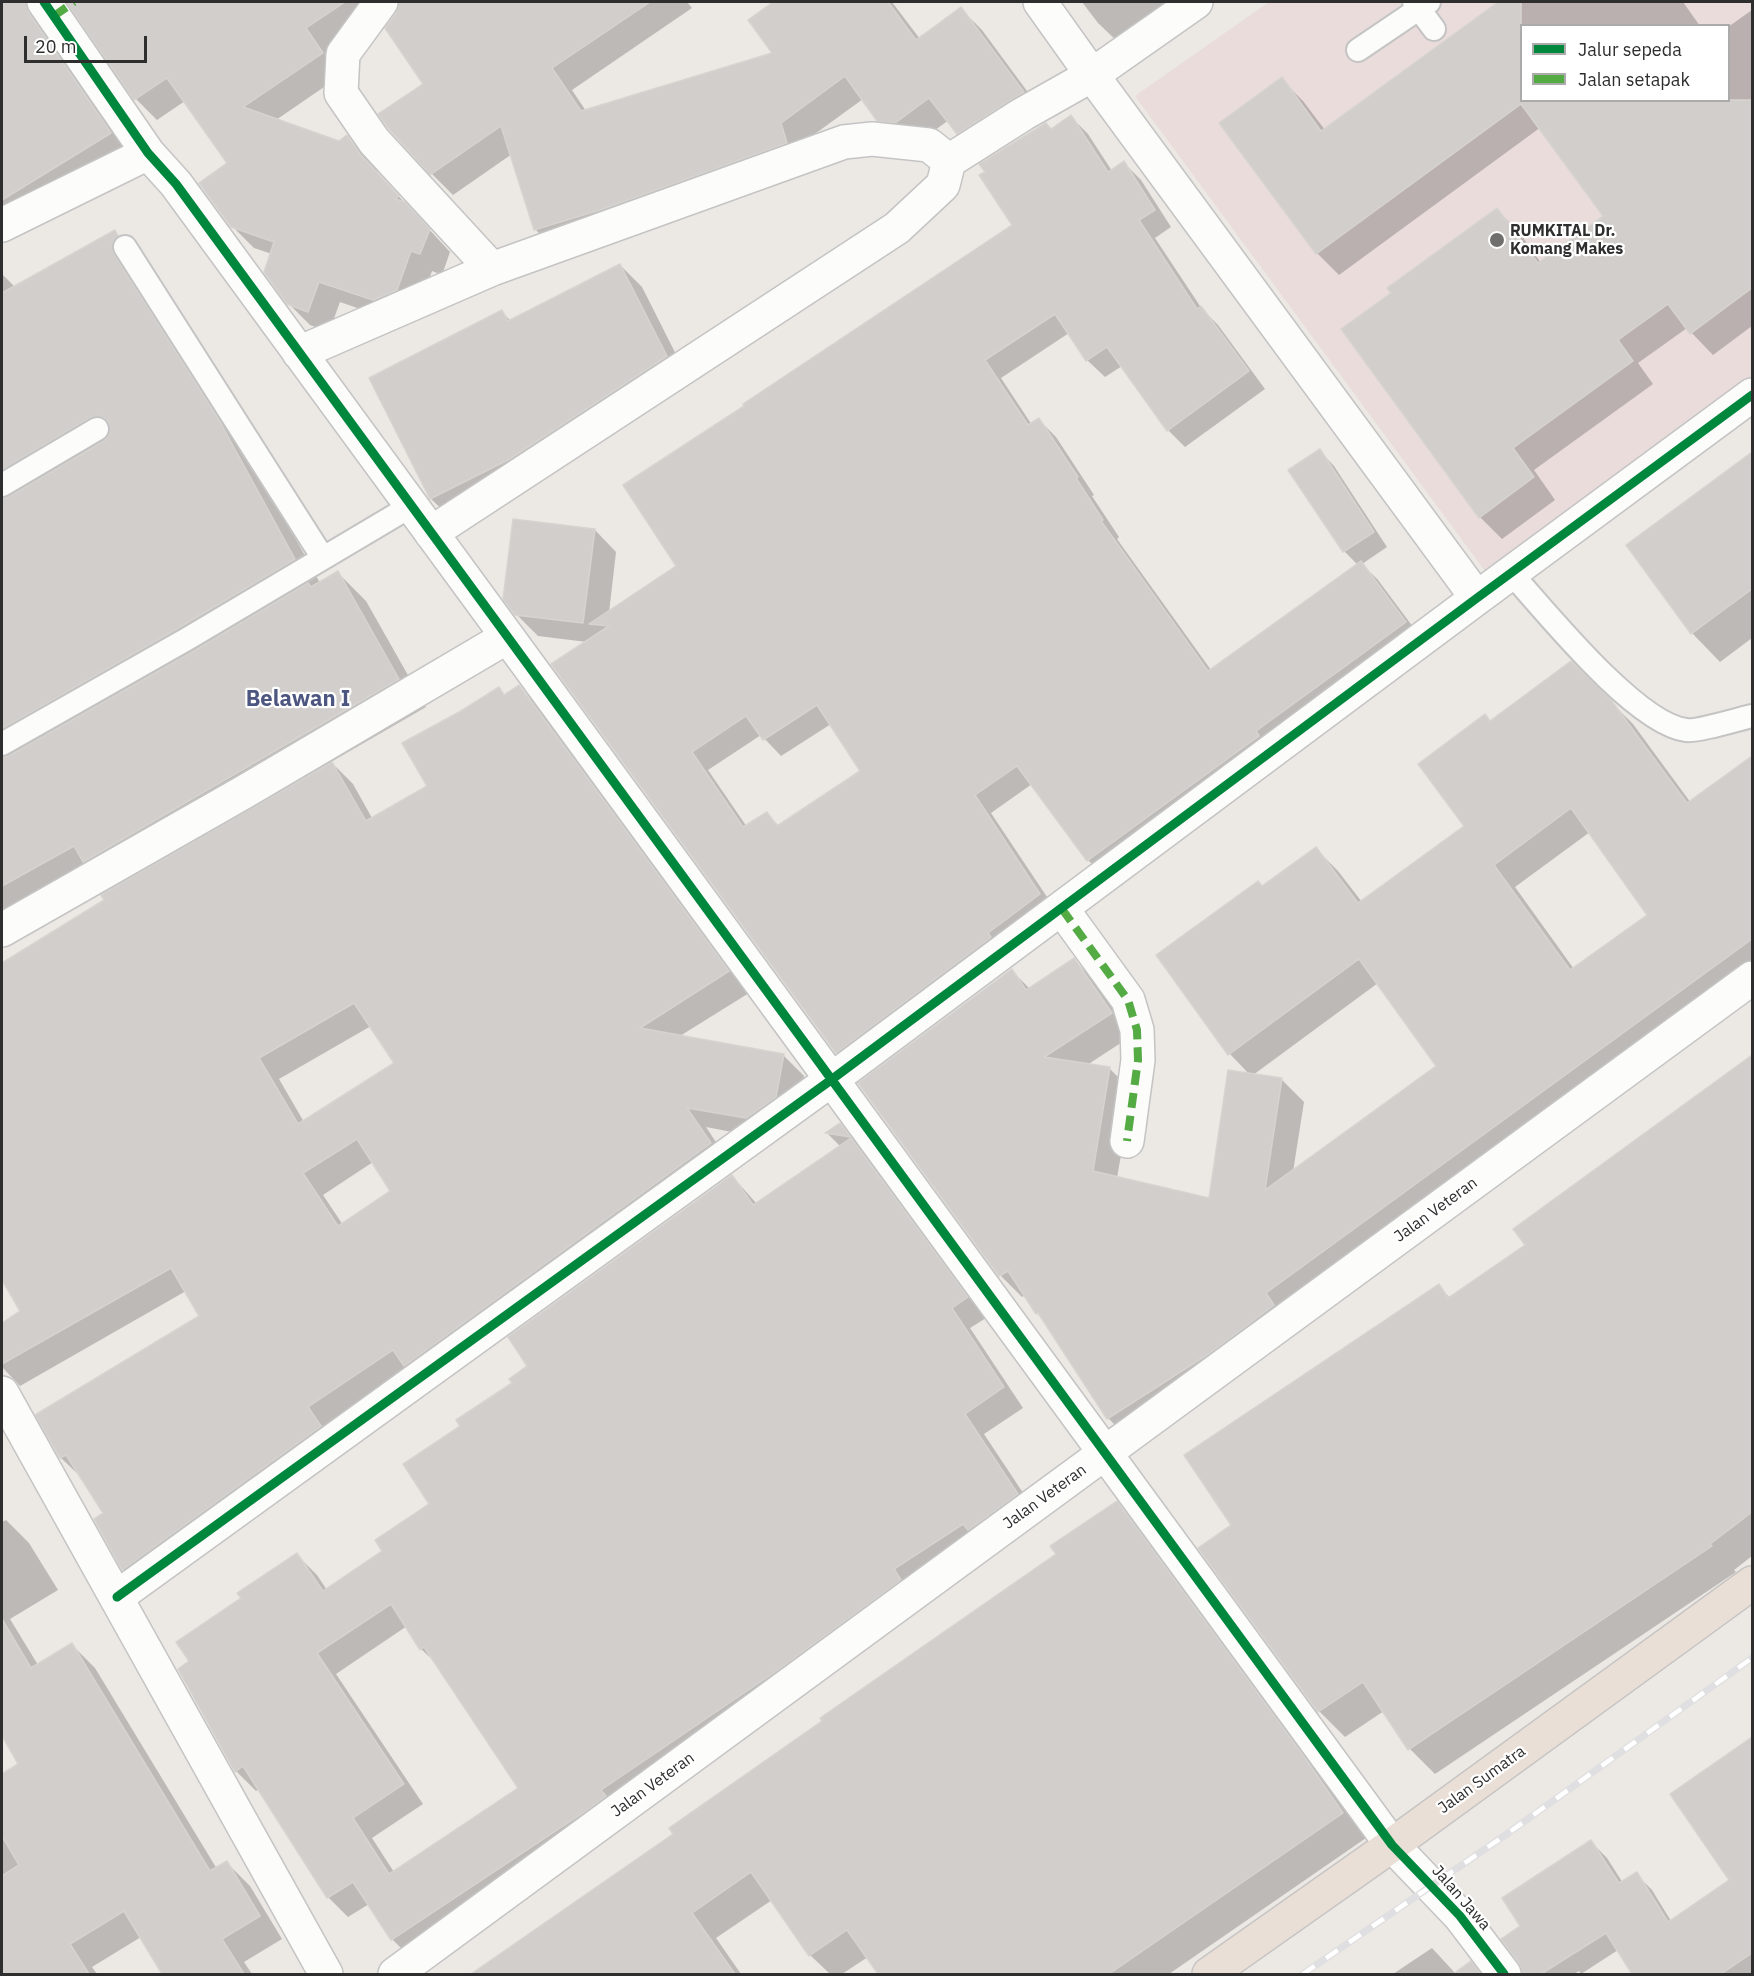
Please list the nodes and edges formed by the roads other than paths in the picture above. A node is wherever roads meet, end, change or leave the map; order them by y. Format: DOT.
graph roads {
  1 [pos="381,2"];
  2 [pos="1040,2"];
  3 [pos="1196,2"];
  4 [pos="1421,4"];
  5 [pos="57,6"];
  6 [pos="1434,29"];
  7 [pos="1359,50"];
  8 [pos="1092,75"];
  9 [pos="148,153"];
  10 [pos="949,161"];
  11 [pos="2,225"];
  12 [pos="125,247"];
  13 [pos="492,269"];
  14 [pos="299,353"];
  15 [pos="1752,395"];
  16 [pos="97,429"];
  17 [pos="2,485"];
  18 [pos="411,506"];
  19 [pos="431,533"];
  20 [pos="323,558"];
  21 [pos="1511,573"];
  22 [pos="1477,598"];
  23 [pos="507,638"];
  24 [pos="1752,716"];
  25 [pos="2,744"];
  26 [pos="1062,909"];
  27 [pos="2,930"];
  28 [pos="1752,978"];
  29 [pos="831,1080"];
  30 [pos="1127,1141"];
  31 [pos="2,1393"];
  32 [pos="1105,1453"];
  33 [pos="1752,1583"];
  34 [pos="117,1597"];
  35 [pos="1392,1845"];
  36 [pos="326,1974"];
  37 [pos="395,1974"];
  38 [pos="1209,1974"];
  39 [pos="1504,1974"];
  1 -- 13 [label="street"];
  2 -- 8 [label="street"];
  3 -- 8 [label="street"];
  4 -- 6 [label="lane"];
  4 -- 7 [label="lane"];
  5 -- 9 [label="street, Jalan Jawa"];
  8 -- 10 [label="street"];
  8 -- 22 [label="street"];
  9 -- 11 [label="street"];
  9 -- 14 [label="street, Jalan Jawa"];
  10 -- 13 [label="street"];
  10 -- 19 [label="street"];
  12 -- 20 [label="lane"];
  13 -- 14 [label="street"];
  14 -- 18 [label="street, Jalan Jawa"];
  15 -- 21 [label="street"];
  16 -- 17 [label="lane"];
  18 -- 19 [label="street, Jalan Jawa"];
  18 -- 20 [label="lane"];
  19 -- 23 [label="street, Jalan Jawa"];
  20 -- 25 [label="lane"];
  21 -- 22 [label="street"];
  21 -- 24 [label="lane"];
  22 -- 26 [label="street"];
  23 -- 27 [label="street"];
  23 -- 29 [label="street, Jalan Jawa"];
  26 -- 29 [label="street"];
  26 -- 30 [label="street"];
  28 -- 32 [label="street, Jalan Veteran"];
  29 -- 32 [label="street, Jalan Jawa"];
  29 -- 34 [label="street"];
  31 -- 34 [label="street"];
  32 -- 35 [label="street, Jalan Jawa"];
  32 -- 37 [label="street, Jalan Veteran"];
  33 -- 35 [label="highway, Jalan Sumatra"];
  34 -- 36 [label="street"];
  35 -- 38 [label="highway, Jalan Sumatra"];
  35 -- 39 [label="street, Jalan Jawa"];
}
